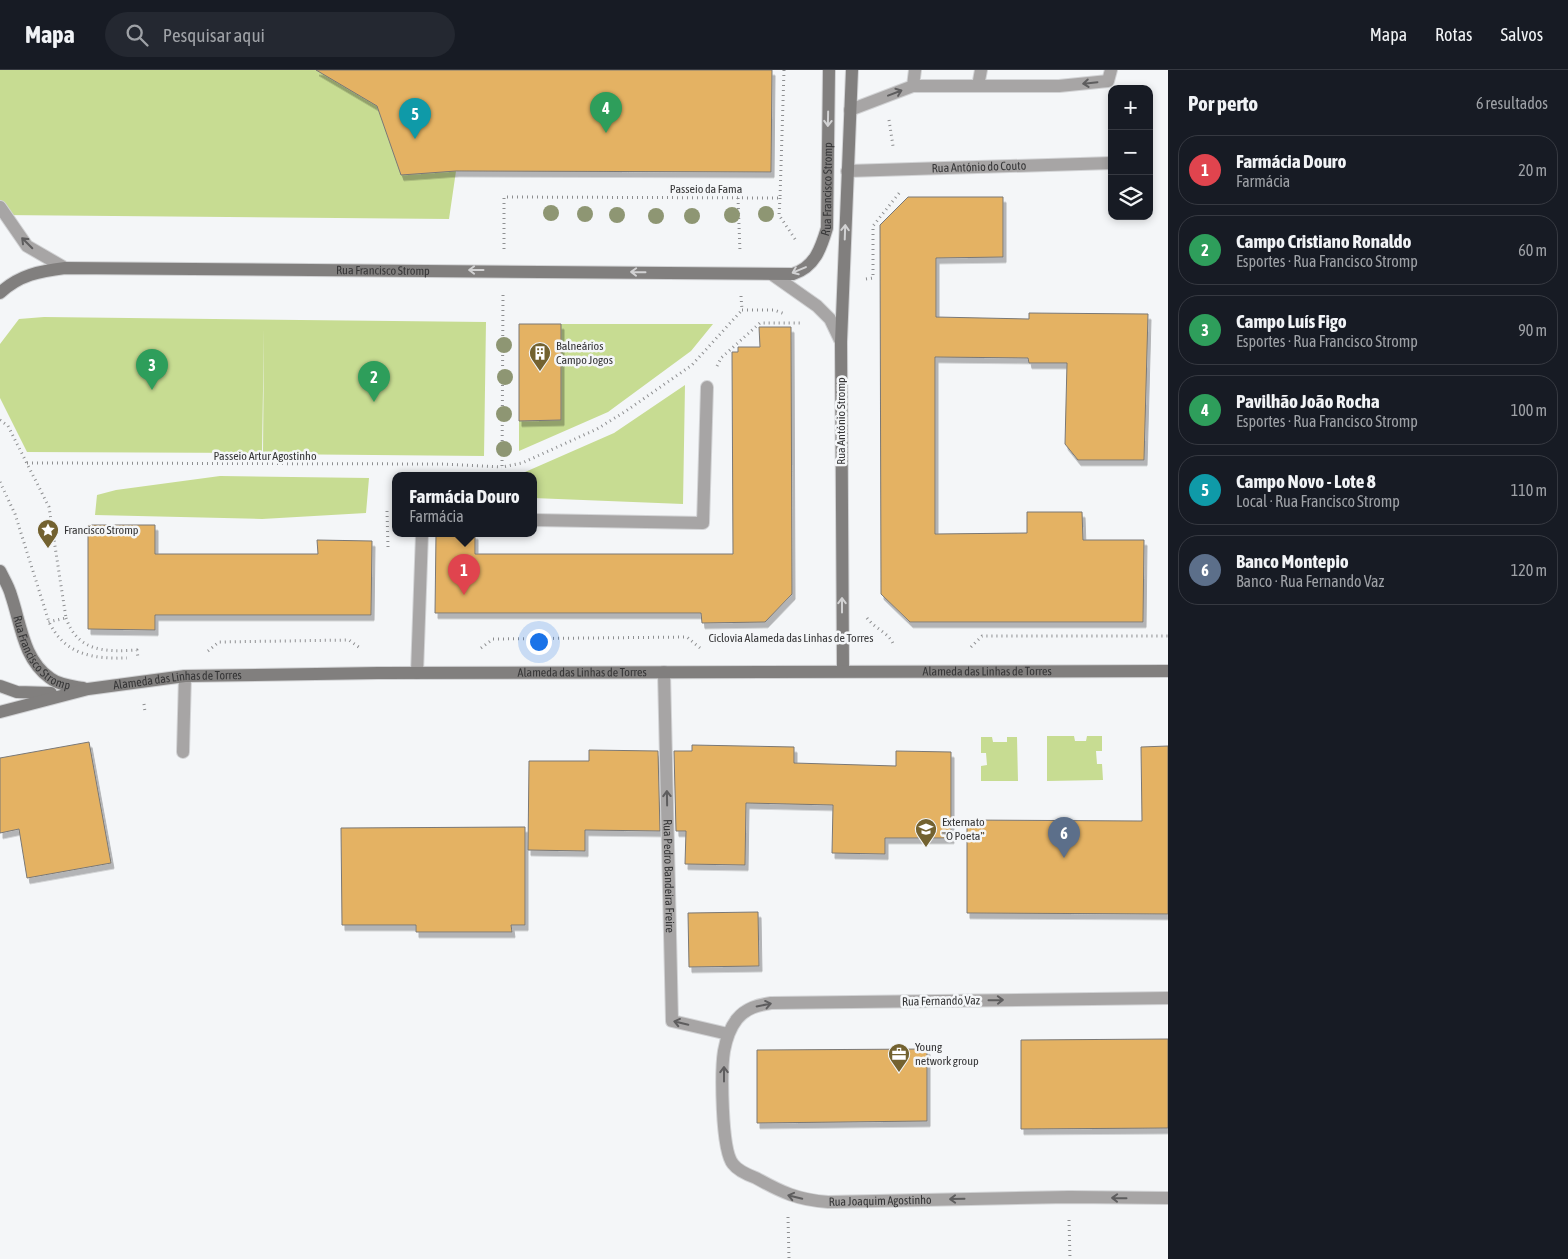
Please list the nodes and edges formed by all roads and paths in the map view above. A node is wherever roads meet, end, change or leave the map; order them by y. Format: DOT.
graph roads {
  1 [pos="784,70"];
  2 [pos="829,70"];
  3 [pos="852,70"];
  4 [pos="915,70"];
  5 [pos="981,70"];
  6 [pos="1111,70"];
  7 [pos="913,86"];
  8 [pos="978,86"];
  9 [pos="850,110"];
  10 [pos="1108,163"];
  11 [pos="847,171"];
  12 [pos="0,207"];
  13 [pos="65,268"];
  14 [pos="504,270"];
  15 [pos="773,275"];
  16 [pos="0,293"];
  17 [pos="801,320"];
  18 [pos="791,323"];
  19 [pos="841,342"];
  20 [pos="707,387"];
  21 [pos="0,420"];
  22 [pos="27,463"];
  23 [pos="502,467"];
  24 [pos="0,482"];
  25 [pos="387,511"];
  26 [pos="537,520"];
  27 [pos="422,537"];
  28 [pos="388,547"];
  29 [pos="0,570"];
  30 [pos="66,618"];
  31 [pos="49,622"];
  32 [pos="21,628"];
  33 [pos="1168,636"];
  34 [pos="885,646"];
  35 [pos="901,646"];
  36 [pos="964,647"];
  37 [pos="367,648"];
  38 [pos="474,648"];
  39 [pos="707,648"];
  40 [pos="200,652"];
  41 [pos="147,657"];
  42 [pos="138,658"];
  43 [pos="844,671"];
  44 [pos="1168,671"];
  45 [pos="664,672"];
  46 [pos="417,673"];
  47 [pos="185,676"];
  48 [pos="141,681"];
  49 [pos="0,686"];
  50 [pos="88,688"];
  51 [pos="0,712"];
  52 [pos="146,712"];
  53 [pos="183,752"];
  54 [pos="1168,998"];
  55 [pos="728,1034"];
  56 [pos="787,1195"];
  57 [pos="1168,1198"];
  58 [pos="1070,1244"];
  59 [pos="789,1259"];
  60 [pos="1070,1259"];
  1 -- 14 [label="path, Passeio da Fama"];
  2 -- 15 [label="street, Rua Francisco Stromp, one-way"];
  3 -- 9 [label="street, Rua Francisco Stromp"];
  4 -- 7 [label="street"];
  5 -- 8 [label="street"];
  6 -- 8 [label="street, one-way"];
  7 -- 8 [label="street"];
  9 -- 7 [label="street, one-way"];
  9 -- 11 [label="street, Rua Francisco Stromp"];
  10 -- 11 [label="street, Rua António do Couto"];
  19 -- 11 [label="street, Rua António Stromp, one-way"];
  13 -- 12 [label="street, one-way"];
  14 -- 13 [label="street, Rua Francisco Stromp, one-way"];
  13 -- 16 [label="street, Rua Francisco Stromp"];
  15 -- 14 [label="street, Rua Francisco Stromp, one-way"];
  14 -- 23 [label="path"];
  15 -- 19 [label="street"];
  17 -- 23 [label="path, Passeio Artur Agostinho"];
  18 -- 20 [label="path"];
  43 -- 19 [label="street, Rua António Stromp, one-way"];
  20 -- 26 [label="street"];
  21 -- 22 [label="path"];
  22 -- 23 [label="path, Passeio Artur Agostinho"];
  22 -- 30 [label="path"];
  24 -- 31 [label="path"];
  25 -- 28 [label="path"];
  27 -- 46 [label="street"];
  29 -- 32 [label="street, Rua Francisco Stromp"];
  30 -- 31 [label="path"];
  30 -- 42 [label="path"];
  31 -- 32 [label="path"];
  31 -- 42 [label="path"];
  32 -- 50 [label="street, Rua Francisco Stromp"];
  33 -- 36 [label="path"];
  34 -- 35 [label="path, Ciclovia Alameda das Linhas de Torres"];
  37 -- 40 [label="path"];
  38 -- 39 [label="path, Ciclovia Alameda das Linhas de Torres"];
  41 -- 42 [label="path"];
  42 -- 48 [label="path"];
  43 -- 44 [label="street, Alameda das Linhas de Torres"];
  43 -- 45 [label="street, Alameda das Linhas de Torres"];
  45 -- 46 [label="street, Alameda das Linhas de Torres"];
  55 -- 45 [label="street, Rua Pedro Bandeira Freire, one-way"];
  46 -- 47 [label="street, Alameda das Linhas de Torres"];
  47 -- 48 [label="street, Alameda das Linhas de Torres"];
  47 -- 53 [label="street"];
  48 -- 50 [label="street, Alameda das Linhas de Torres"];
  48 -- 52 [label="path"];
  49 -- 50 [label="street, Rua Francisco Stromp"];
  50 -- 51 [label="street, Alameda das Linhas de Torres"];
  55 -- 54 [label="street, Rua Fernando Vaz, one-way"];
  56 -- 55 [label="street, Rua Joaquim Agostinho, one-way"];
  57 -- 56 [label="street, Rua Joaquim Agostinho, one-way"];
  56 -- 59 [label="path"];
  58 -- 60 [label="path"];
}
